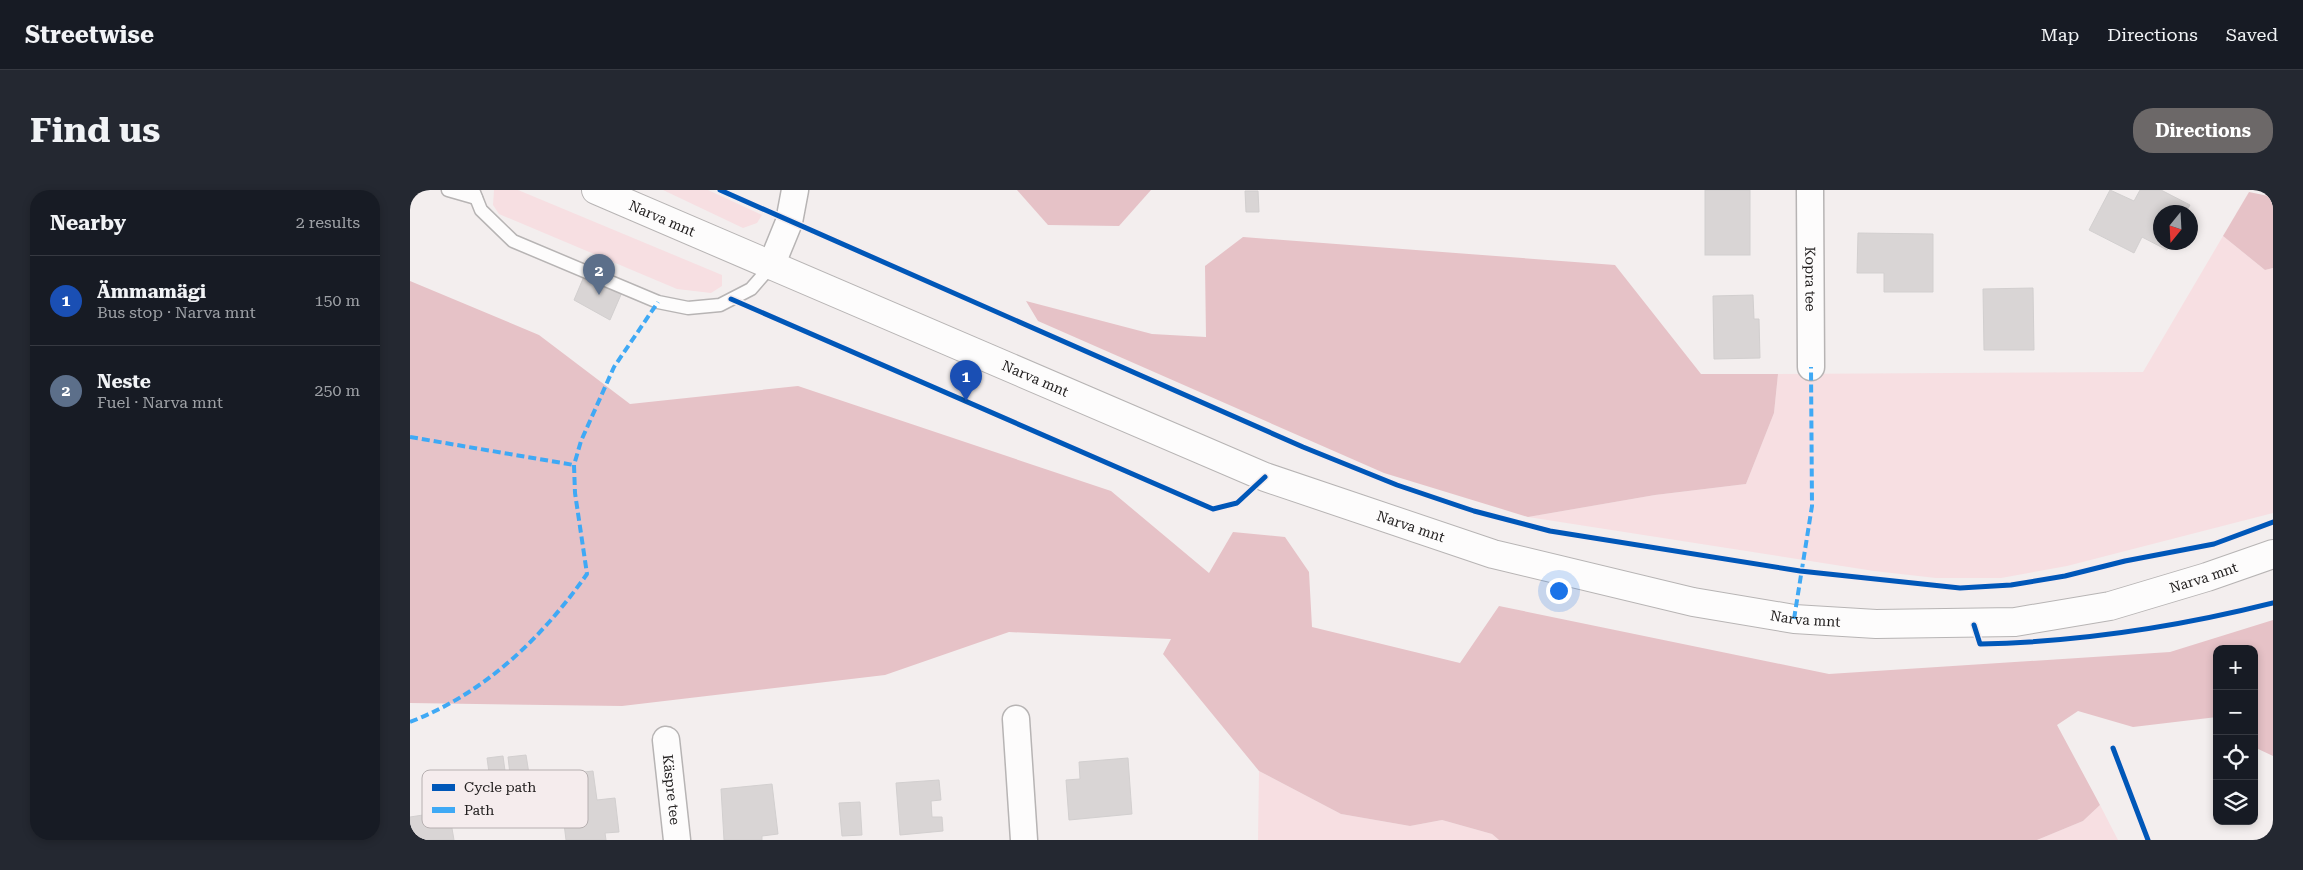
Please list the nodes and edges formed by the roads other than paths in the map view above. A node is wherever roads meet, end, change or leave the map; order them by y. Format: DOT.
graph roads {
  1 [pos="448,190"];
  2 [pos="596,190"];
  3 [pos="795,190"];
  4 [pos="1810,190"];
  5 [pos="475,194"];
  6 [pos="771,266"];
  7 [pos="1811,367"];
  8 [pos="2273,554"];
  9 [pos="1016,719"];
  10 [pos="666,740"];
  11 [pos="677,840"];
  12 [pos="1024,840"];
  1 -- 5 [label="lane"];
  2 -- 6 [label="main road, Narva mnt"];
  3 -- 6 [label="street"];
  4 -- 7 [label="street, Kopra tee"];
  5 -- 6 [label="lane"];
  6 -- 8 [label="main road, Narva mnt"];
  9 -- 12 [label="street"];
  10 -- 11 [label="street, Käspre tee"];
}
